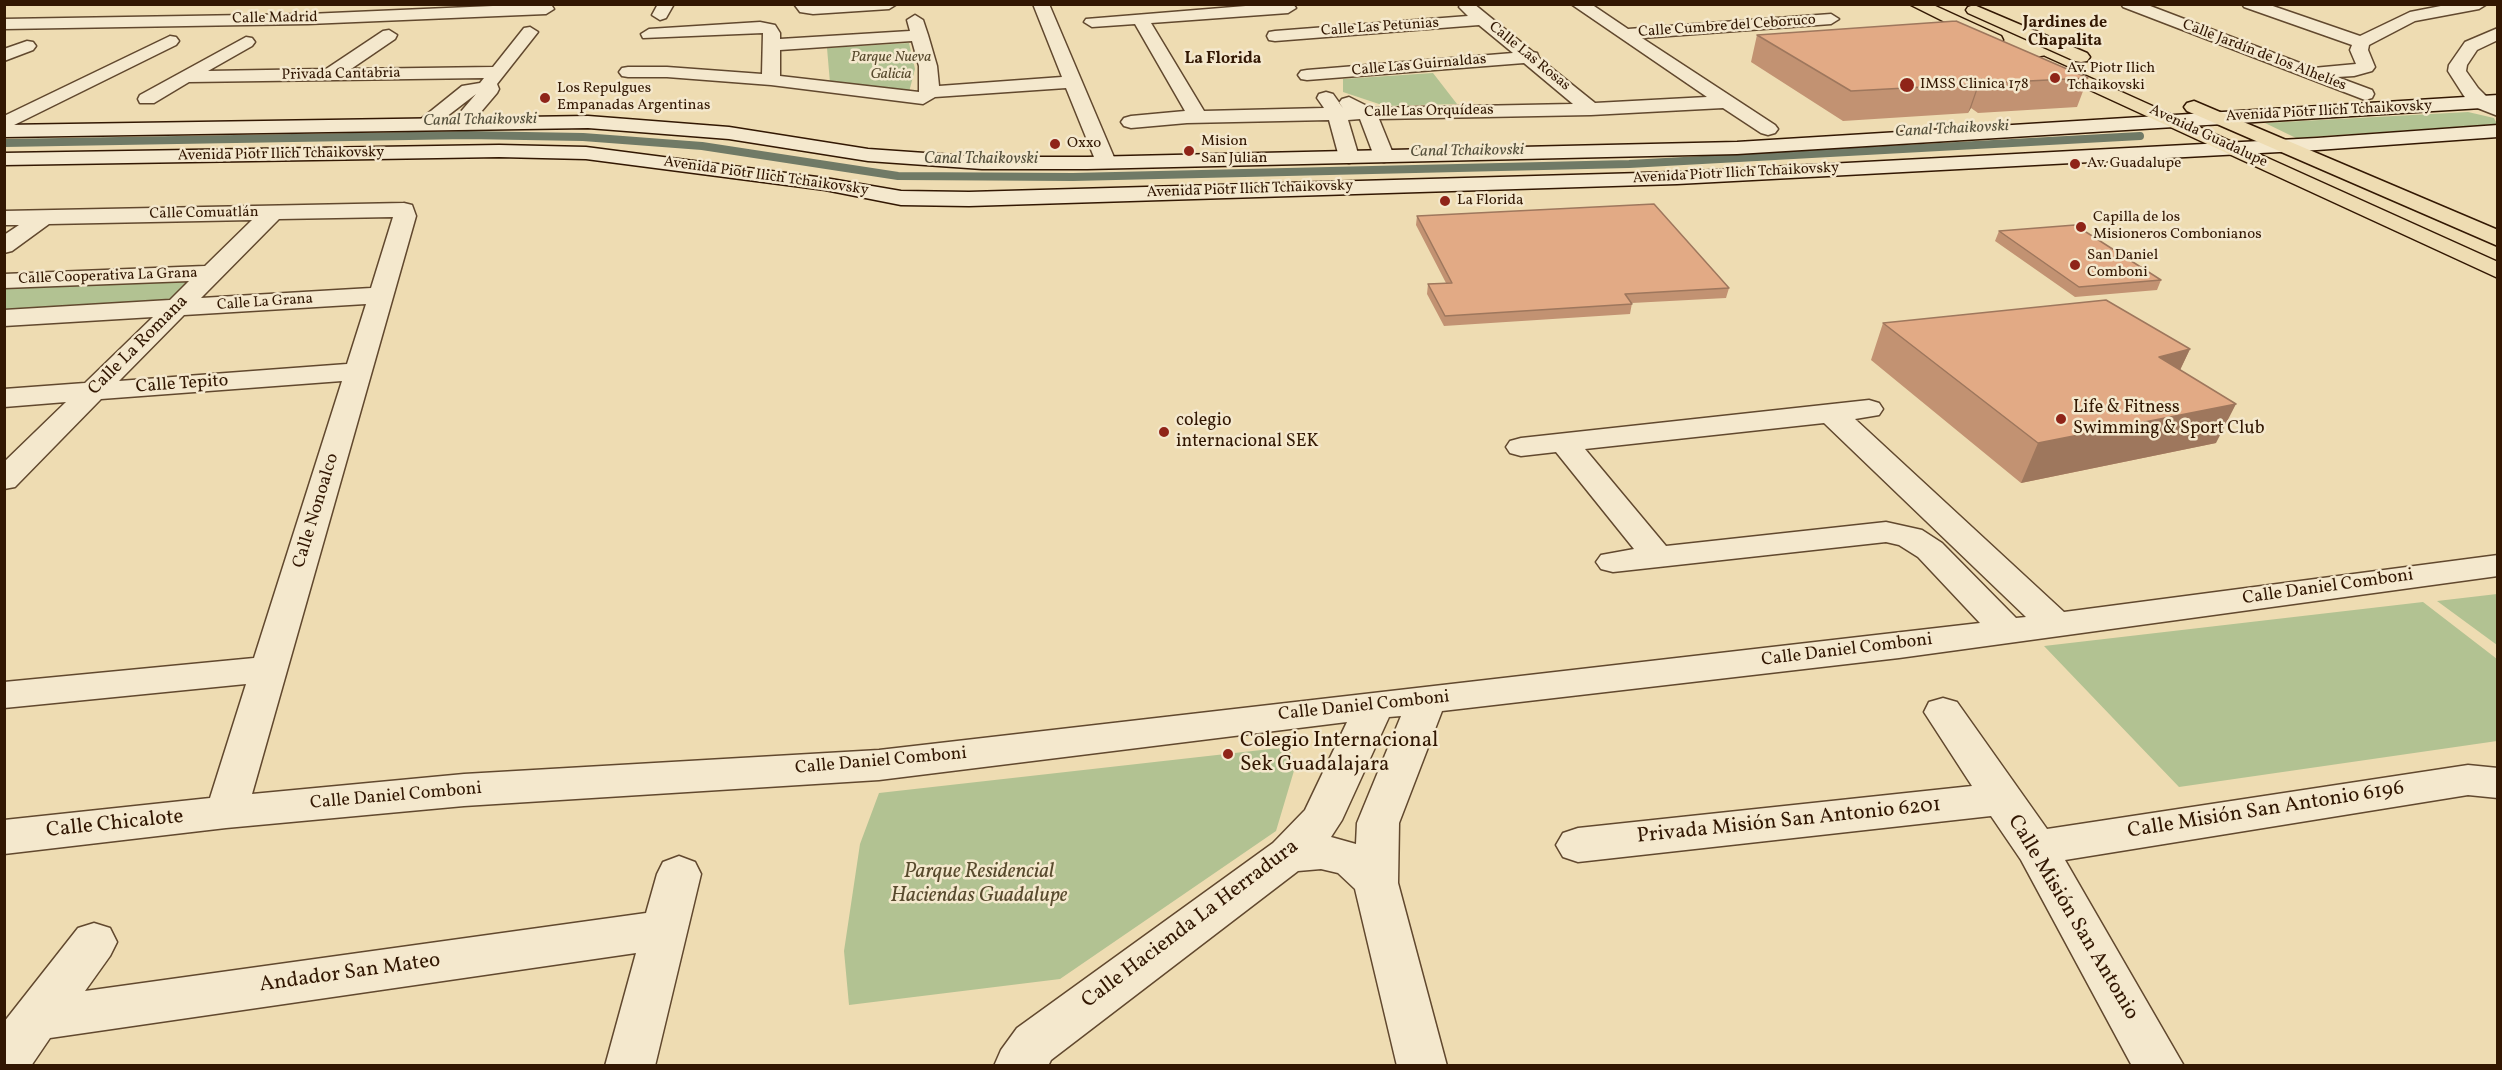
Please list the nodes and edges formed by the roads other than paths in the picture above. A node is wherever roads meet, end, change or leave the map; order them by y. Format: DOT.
graph roads {
  1 [pos="96,4"];
  2 [pos="331,4"];
  3 [pos="802,4"];
  4 [pos="889,4"];
  5 [pos="1041,4"];
  6 [pos="1579,4"];
  7 [pos="1802,4"];
  8 [pos="1917,4"];
  9 [pos="1962,4"];
  10 [pos="2129,4"];
  11 [pos="2250,4"];
  12 [pos="2479,4"];
  13 [pos="1466,6"];
  14 [pos="547,7"];
  15 [pos="1288,8"];
  16 [pos="2392,9"];
  17 [pos="1254,10"];
  18 [pos="1700,10"];
  19 [pos="2410,17"];
  20 [pos="1140,18"];
  21 [pos="308,19"];
  22 [pos="658,19"];
  23 [pos="1830,19"];
  24 [pos="1484,20"];
  25 [pos="1092,22"];
  26 [pos="54,23"];
  27 [pos="4,24"];
  28 [pos="1728,27"];
  29 [pos="1849,29"];
  30 [pos="2498,33"];
  31 [pos="1624,34"];
  32 [pos="389,35"];
  33 [pos="1275,36"];
  34 [pos="170,41"];
  35 [pos="246,42"];
  36 [pos="2361,42"];
  37 [pos="772,45"];
  38 [pos="27,46"];
  39 [pos="4,56"];
  40 [pos="1531,57"];
  41 [pos="2102,66"];
  42 [pos="2306,72"];
  43 [pos="330,75"];
  44 [pos="1307,75"];
  45 [pos="186,77"];
  46 [pos="493,78"];
  47 [pos="771,80"];
  48 [pos="1074,82"];
  49 [pos="1322,94"];
  50 [pos="2365,94"];
  51 [pos="926,95"];
  52 [pos="147,99"];
  53 [pos="1727,102"];
  54 [pos="2492,105"];
  55 [pos="995,106"];
  56 [pos="1083,106"];
  57 [pos="1059,107"];
  58 [pos="1591,109"];
  59 [pos="2176,110"];
  60 [pos="1367,113"];
  61 [pos="1337,114"];
  62 [pos="1198,117"];
  63 [pos="2225,120"];
  64 [pos="462,122"];
  65 [pos="1131,122"];
  66 [pos="426,123"];
  67 [pos="4,124"];
  68 [pos="1768,129"];
  69 [pos="4,131"];
  70 [pos="2498,131"];
  71 [pos="2282,145"];
  72 [pos="2227,146"];
  73 [pos="1384,156"];
  74 [pos="1349,157"];
  75 [pos="4,159"];
  76 [pos="1106,162"];
  77 [pos="1544,166"];
  78 [pos="404,210"];
  79 [pos="273,212"];
  80 [pos="44,217"];
  81 [pos="4,218"];
  82 [pos="2498,239"];
  83 [pos="4,246"];
  84 [pos="2498,272"];
  85 [pos="211,273"];
  86 [pos="4,281"];
  87 [pos="381,295"];
  88 [pos="175,309"];
  89 [pos="4,318"];
  90 [pos="359,371"];
  91 [pos="93,392"];
  92 [pos="4,398"];
  93 [pos="1869,409"];
  94 [pos="1831,413"];
  95 [pos="1564,443"];
  96 [pos="1521,447"];
  97 [pos="4,480"];
  98 [pos="1657,556"];
  99 [pos="1613,562"];
  100 [pos="2498,566"];
  101 [pos="2055,624"];
  102 [pos="2007,630"];
  103 [pos="269,669"];
  104 [pos="4,695"];
  105 [pos="1427,700"];
  106 [pos="1375,705"];
  107 [pos="1943,712"];
  108 [pos="2498,783"];
  109 [pos="2000,799"];
  110 [pos="226,812"];
  111 [pos="4,837"];
  112 [pos="1578,845"];
  113 [pos="2036,848"];
  114 [pos="1288,855"];
  115 [pos="679,874"];
  116 [pos="1376,883"];
  117 [pos="664,930"];
  118 [pos="94,942"];
  119 [pos="36,1018"];
  120 [pos="4,1062"];
  121 [pos="630,1065"];
  122 [pos="1019,1065"];
  123 [pos="1422,1065"];
  124 [pos="2159,1065"];
  1 -- 26 [label="street"];
  2 -- 21 [label="street"];
  3 -- 4 [label="street"];
  5 -- 48 [label="street"];
  6 -- 31 [label="street"];
  7 -- 23 [label="street"];
  8 -- 59 [label="main road, Avenida Guadalupe"];
  9 -- 41 [label="main road"];
  10 -- 42 [label="street, Calle Jardín de los Alhelíes"];
  11 -- 36 [label="street"];
  12 -- 19 [label="street"];
  13 -- 24 [label="street, Calle Las Rosas"];
  14 -- 21 [label="street, Calle Madrid"];
  14 -- 46 [label="street"];
  15 -- 17 [label="street"];
  16 -- 19 [label="street"];
  17 -- 20 [label="street"];
  17 -- 33 [label="street"];
  18 -- 28 [label="street"];
  19 -- 36 [label="street"];
  20 -- 25 [label="street"];
  20 -- 62 [label="street"];
  21 -- 26 [label="street, Calle Madrid"];
  22 -- 37 [label="street"];
  22 -- 47 [label="street"];
  23 -- 28 [label="street, Calle Cumbre del Ceboruco"];
  23 -- 29 [label="street"];
  24 -- 33 [label="street, Calle Las Petunias"];
  24 -- 40 [label="street, Calle Las Rosas"];
  26 -- 27 [label="street, Calle Madrid"];
  28 -- 31 [label="street, Calle Cumbre del Ceboruco"];
  30 -- 54 [label="street"];
  31 -- 53 [label="street"];
  32 -- 43 [label="street"];
  33 -- 44 [label="street"];
  34 -- 67 [label="street"];
  35 -- 45 [label="street"];
  36 -- 42 [label="street"];
  37 -- 47 [label="street"];
  37 -- 51 [label="street"];
  38 -- 39 [label="street"];
  40 -- 44 [label="street, Calle Las Guirnaldas"];
  40 -- 58 [label="street, Calle Las Rosas"];
  42 -- 50 [label="street, Calle Jardín de los Alhelíes"];
  43 -- 45 [label="street, Privada Cantabria"];
  43 -- 46 [label="street, Privada Cantabria"];
  44 -- 49 [label="street"];
  45 -- 52 [label="street"];
  46 -- 64 [label="street"];
  46 -- 66 [label="street"];
  47 -- 51 [label="street"];
  48 -- 51 [label="street"];
  48 -- 56 [label="street"];
  49 -- 60 [label="street"];
  49 -- 61 [label="street"];
  51 -- 55 [label="street"];
  53 -- 58 [label="street, Calle Las Orquídeas"];
  53 -- 68 [label="street"];
  54 -- 63 [label="street, Avenida Piotr Ilich Tchaikovsky"];
  56 -- 57 [label="street"];
  56 -- 76 [label="street"];
  58 -- 60 [label="street, Calle Las Orquídeas"];
  59 -- 63 [label="street, Avenida Piotr Ilich Tchaikovsky"];
  59 -- 72 [label="main road, Avenida Guadalupe"];
  59 -- 77 [label="street, Avenida Piotr Ilich Tchaikovsky"];
  60 -- 61 [label="street, Calle Las Orquídeas"];
  60 -- 73 [label="street"];
  61 -- 62 [label="street, Calle Las Orquídeas"];
  61 -- 74 [label="street"];
  62 -- 65 [label="street, Calle Las Orquídeas"];
  63 -- 71 [label="main road, Avenida Guadalupe"];
  63 -- 72 [label="street"];
  64 -- 66 [label="street, Avenida Piotr Ilich Tchaikovsky"];
  64 -- 76 [label="street, Avenida Piotr Ilich Tchaikovsky"];
  66 -- 69 [label="street, Avenida Piotr Ilich Tchaikovsky"];
  70 -- 71 [label="street, Avenida Piotr Ilich Tchaikovsky"];
  71 -- 72 [label="street, Avenida Piotr Ilich Tchaikovsky"];
  71 -- 82 [label="main road, Avenida Guadalupe"];
  72 -- 77 [label="street, Avenida Piotr Ilich Tchaikovsky"];
  72 -- 84 [label="main road, Avenida Guadalupe"];
  73 -- 74 [label="street, Avenida Piotr Ilich Tchaikovsky"];
  73 -- 77 [label="street, Avenida Piotr Ilich Tchaikovsky"];
  74 -- 76 [label="street, Avenida Piotr Ilich Tchaikovsky"];
  75 -- 77 [label="street, Avenida Piotr Ilich Tchaikovsky"];
  78 -- 79 [label="street, Calle Comuatlán"];
  78 -- 87 [label="street, Calle Nonoalco"];
  79 -- 80 [label="street, Calle Comuatlán"];
  79 -- 85 [label="street, Calle La Romana"];
  80 -- 81 [label="street, Calle Comuatlán"];
  80 -- 83 [label="street"];
  85 -- 86 [label="street, Calle Cooperativa La Grana"];
  85 -- 88 [label="street, Calle La Romana"];
  87 -- 88 [label="street, Calle La Grana"];
  87 -- 90 [label="street, Calle Nonoalco"];
  88 -- 89 [label="street, Calle La Grana"];
  88 -- 91 [label="street, Calle La Romana"];
  90 -- 91 [label="street, Calle Tepito"];
  90 -- 103 [label="street, Calle Nonoalco"];
  91 -- 92 [label="street, Calle Tepito"];
  91 -- 97 [label="street, Calle La Romana"];
  93 -- 94 [label="street"];
  94 -- 95 [label="street"];
  94 -- 101 [label="street"];
  95 -- 96 [label="street"];
  95 -- 98 [label="street"];
  98 -- 99 [label="street"];
  98 -- 102 [label="street"];
  100 -- 101 [label="street, Calle Daniel Comboni"];
  101 -- 102 [label="street, Calle Daniel Comboni"];
  102 -- 105 [label="street, Calle Daniel Comboni"];
  103 -- 104 [label="street"];
  103 -- 110 [label="street, Calle Nonoalco"];
  105 -- 106 [label="street, Calle Daniel Comboni"];
  105 -- 116 [label="street"];
  106 -- 110 [label="street, Calle Daniel Comboni"];
  106 -- 114 [label="street, Calle Hacienda La Herradura"];
  107 -- 109 [label="street, Calle Misión San Antonio"];
  108 -- 113 [label="street, Calle Misión San Antonio 6196"];
  109 -- 112 [label="street, Privada Misión San Antonio 6201"];
  109 -- 113 [label="street, Calle Misión San Antonio"];
  110 -- 111 [label="street, Calle Chicalote"];
  113 -- 124 [label="street, Calle Misión San Antonio"];
  114 -- 116 [label="street"];
  114 -- 122 [label="street, Calle Hacienda La Herradura"];
  115 -- 117 [label="street"];
  116 -- 123 [label="street"];
  117 -- 119 [label="street, Andador San Mateo"];
  117 -- 121 [label="street"];
  118 -- 119 [label="street"];
  119 -- 120 [label="street"];
}
